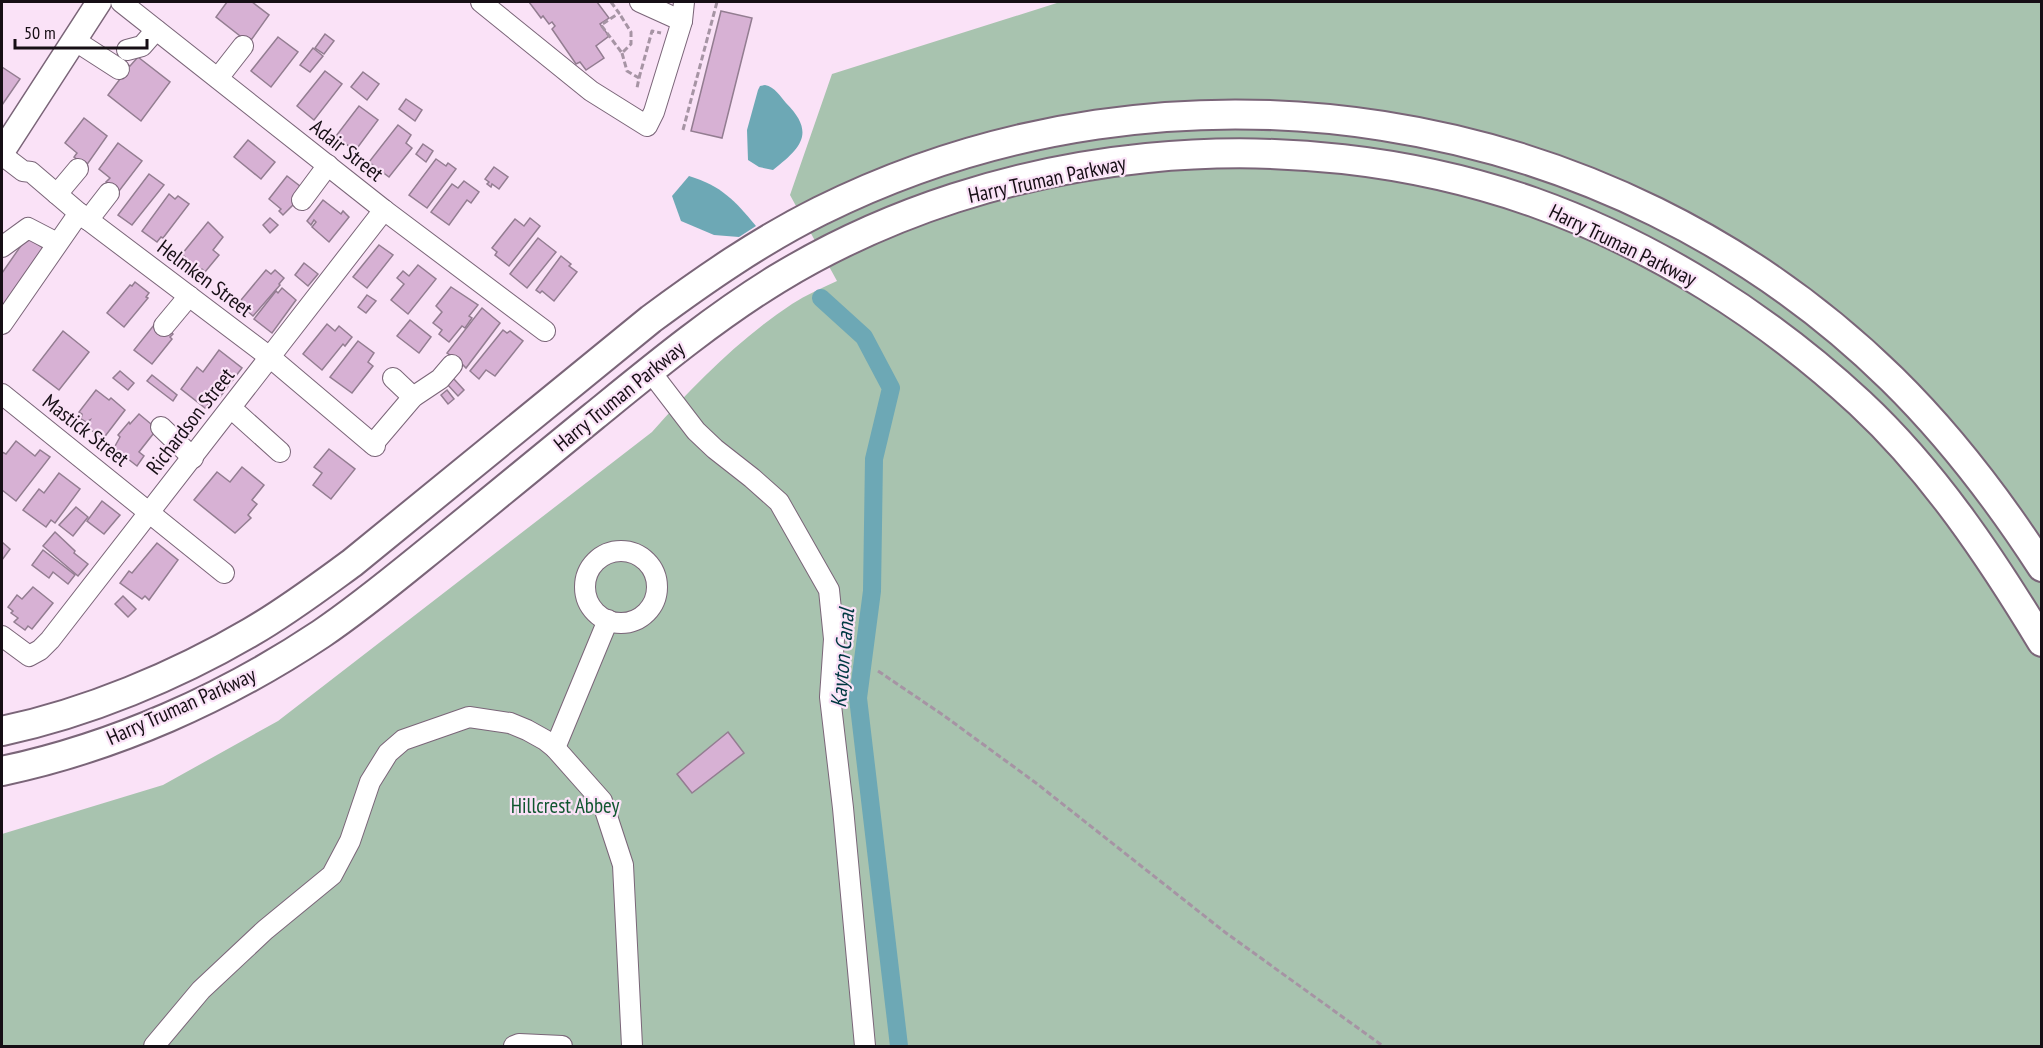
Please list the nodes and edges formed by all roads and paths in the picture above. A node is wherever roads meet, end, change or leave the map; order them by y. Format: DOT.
graph roads {
  1 [pos="99,2"];
  2 [pos="121,2"];
  3 [pos="481,2"];
  4 [pos="611,2"];
  5 [pos="640,2"];
  6 [pos="717,2"];
  7 [pos="619,13"];
  8 [pos="677,18"];
  9 [pos="156,30"];
  10 [pos="74,40"];
  11 [pos="243,45"];
  12 [pos="127,50"];
  13 [pos="622,53"];
  14 [pos="119,69"];
  15 [pos="218,78"];
  16 [pos="639,78"];
  17 [pos="637,88"];
  18 [pos="683,130"];
  19 [pos="2,153"];
  20 [pos="328,165"];
  21 [pos="78,169"];
  22 [pos="109,193"];
  23 [pos="57,194"];
  24 [pos="302,200"];
  25 [pos="384,210"];
  26 [pos="84,217"];
  27 [pos="57,243"];
  28 [pos="2,247"];
  29 [pos="189,296"];
  30 [pos="2,324"];
  31 [pos="164,326"];
  32 [pos="545,331"];
  33 [pos="271,358"];
  34 [pos="452,366"];
  35 [pos="650,371"];
  36 [pos="393,378"];
  37 [pos="2,394"];
  38 [pos="413,397"];
  39 [pos="231,408"];
  40 [pos="161,427"];
  41 [pos="280,452"];
  42 [pos="192,458"];
  43 [pos="150,512"];
  44 [pos="2042,567"];
  45 [pos="224,573"];
  46 [pos="608,621"];
  47 [pos="2,636"];
  48 [pos="2042,642"];
  49 [pos="878,671"];
  50 [pos="2,731"];
  51 [pos="555,748"];
  52 [pos="2,772"];
  53 [pos="154,1047"];
  54 [pos="514,1047"];
  55 [pos="562,1047"];
  56 [pos="632,1047"];
  57 [pos="865,1047"];
  58 [pos="1383,1047"];
  1 -- 10 [label="main road"];
  2 -- 9 [label="street, Adair Street"];
  3 -- 8 [label="street"];
  4 -- 7 [label="path"];
  5 -- 8 [label="street"];
  6 -- 18 [label="path"];
  7 -- 13 [label="path"];
  7 -- 13 [label="path"];
  8 -- 16 [label="path"];
  9 -- 12 [label="street"];
  9 -- 15 [label="street, Adair Street"];
  10 -- 14 [label="street"];
  10 -- 19 [label="main road"];
  11 -- 15 [label="street"];
  13 -- 16 [label="path"];
  15 -- 20 [label="street, Adair Street"];
  16 -- 17 [label="path"];
  19 -- 23 [label="street, Helmken Street"];
  20 -- 24 [label="street"];
  20 -- 25 [label="street, Adair Street"];
  21 -- 23 [label="street"];
  22 -- 26 [label="street"];
  23 -- 26 [label="street, Helmken Street"];
  25 -- 32 [label="street, Adair Street"];
  25 -- 33 [label="street, Richardson Street"];
  26 -- 27 [label="street"];
  26 -- 29 [label="street, Helmken Street"];
  27 -- 28 [label="street"];
  27 -- 30 [label="street"];
  29 -- 31 [label="street"];
  29 -- 33 [label="street, Helmken Street"];
  33 -- 38 [label="street, Helmken Street"];
  33 -- 39 [label="street, Richardson Street"];
  34 -- 38 [label="street"];
  35 -- 48 [label="highway, Harry Truman Parkway"];
  35 -- 52 [label="highway, Harry Truman Parkway"];
  35 -- 57 [label="street"];
  36 -- 38 [label="street"];
  37 -- 43 [label="street, Mastick Street"];
  39 -- 41 [label="street"];
  39 -- 42 [label="street, Richardson Street"];
  40 -- 42 [label="street"];
  42 -- 43 [label="street, Richardson Street"];
  43 -- 45 [label="street, Mastick Street"];
  43 -- 47 [label="street, Richardson Street"];
  44 -- 50 [label="highway, Harry Truman Parkway"];
  46 -- 51 [label="street"];
  49 -- 58 [label="path"];
  51 -- 53 [label="street"];
  51 -- 56 [label="street"];
  54 -- 55 [label="street"];
}
